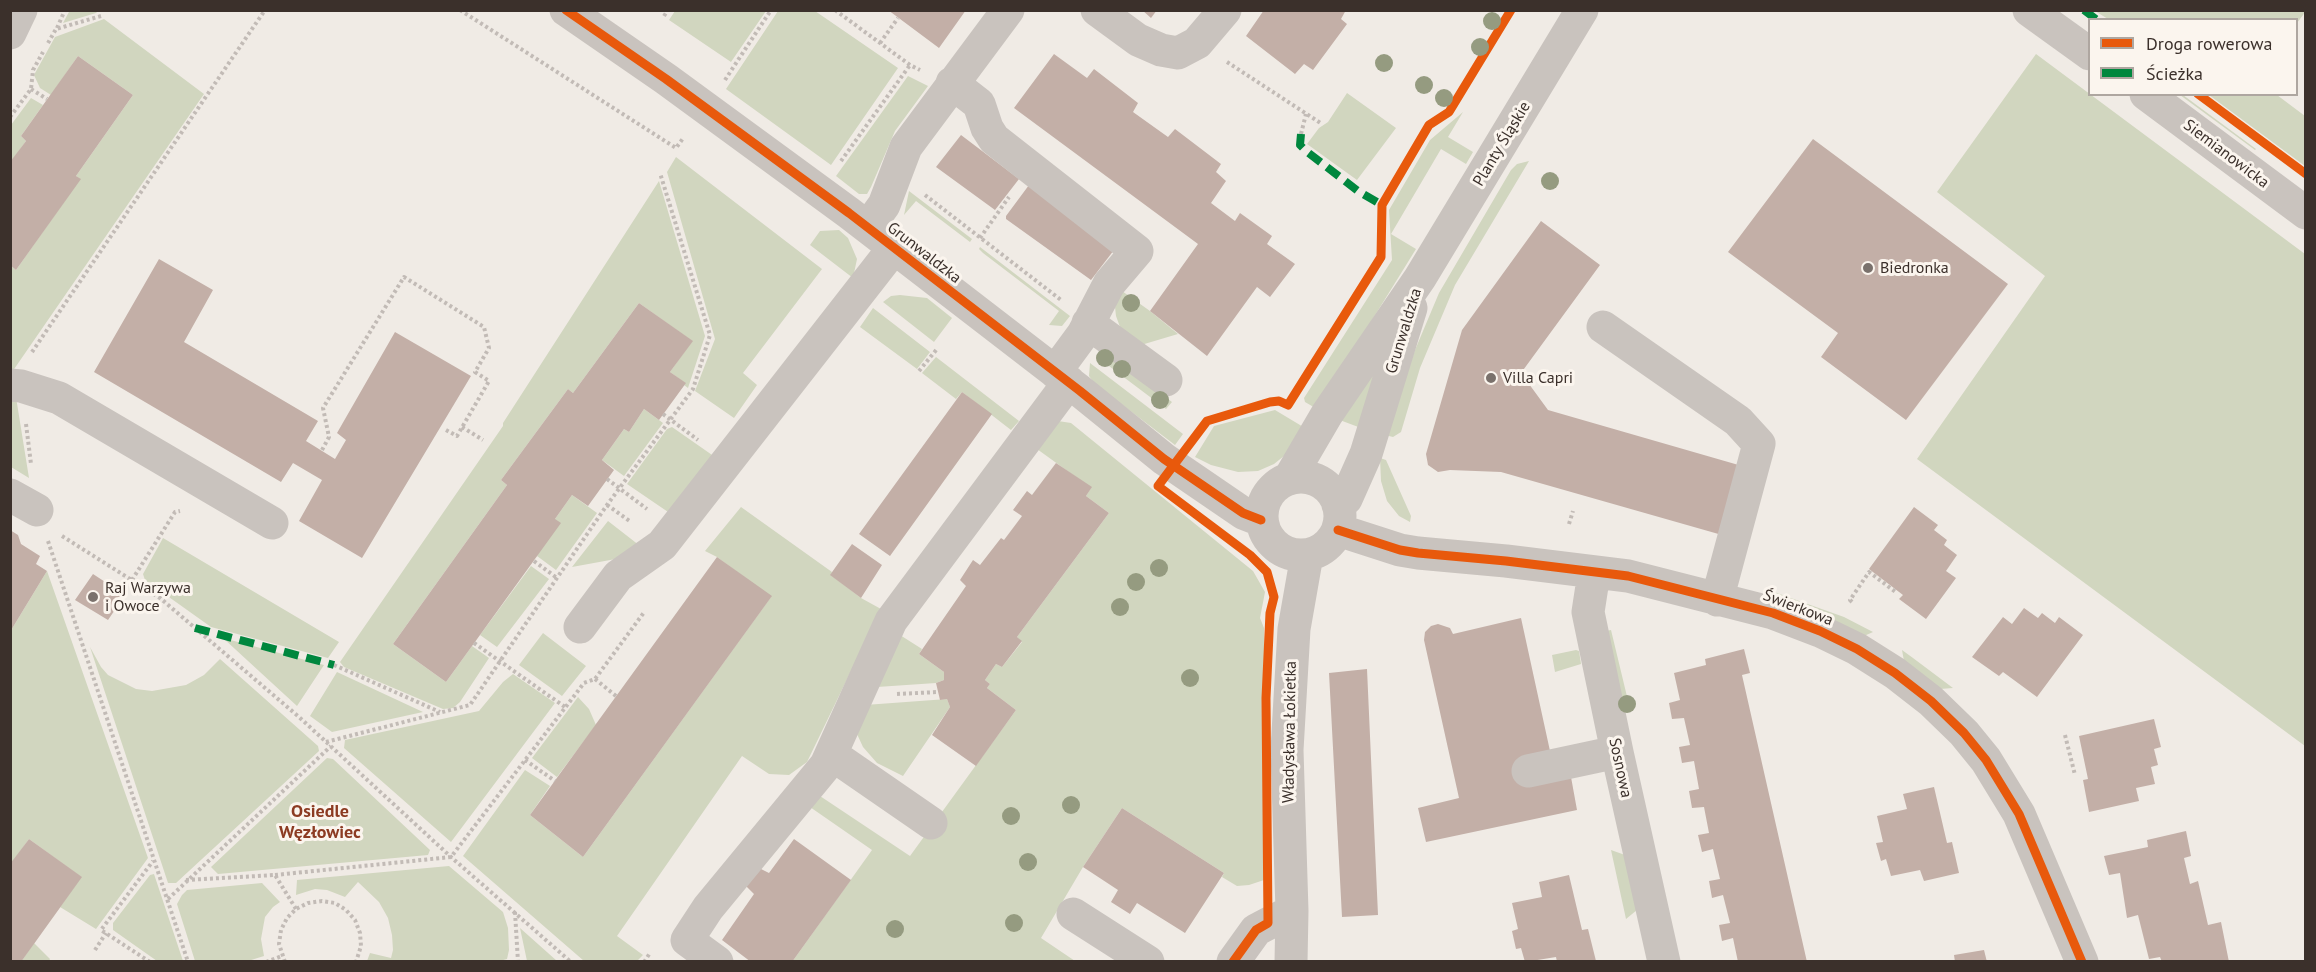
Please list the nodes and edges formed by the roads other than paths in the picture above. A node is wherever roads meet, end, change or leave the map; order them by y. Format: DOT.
graph roads {
  1 [pos="21,10"];
  2 [pos="566,10"];
  3 [pos="1008,10"];
  4 [pos="1097,10"];
  5 [pos="1225,10"];
  6 [pos="1582,10"];
  7 [pos="2029,10"];
  8 [pos="10,33"];
  9 [pos="2088,53"];
  10 [pos="952,83"];
  11 [pos="2149,96"];
  12 [pos="2306,213"];
  13 [pos="868,227"];
  14 [pos="893,249"];
  15 [pos="1420,278"];
  16 [pos="1077,313"];
  17 [pos="1603,327"];
  18 [pos="1062,377"];
  19 [pos="1166,380"];
  20 [pos="10,385"];
  21 [pos="1289,478"];
  22 [pos="1338,518"];
  23 [pos="1261,520"];
  24 [pos="273,523"];
  25 [pos="1307,555"];
  26 [pos="1594,573"];
  27 [pos="1717,600"];
  28 [pos="580,627"];
  29 [pos="831,753"];
  30 [pos="1617,753"];
  31 [pos="1528,771"];
  32 [pos="931,823"];
  33 [pos="1292,911"];
  34 [pos="1073,914"];
  35 [pos="717,962"];
  36 [pos="1148,962"];
  37 [pos="1233,962"];
  38 [pos="1291,962"];
  39 [pos="1664,962"];
  40 [pos="2082,962"];
  1 -- 8 [label="street"];
  2 -- 13 [label="street, Grunwaldzka"];
  3 -- 10 [label="street"];
  4 -- 5 [label="street"];
  6 -- 15 [label="street, Planty Śląskie"];
  7 -- 9 [label="street"];
  10 -- 13 [label="street"];
  10 -- 16 [label="street"];
  11 -- 12 [label="street, Siemianowicka"];
  13 -- 14 [label="street, Grunwaldzka"];
  14 -- 18 [label="street, Grunwaldzka"];
  14 -- 28 [label="street"];
  15 -- 21 [label="street, Grunwaldzka"];
  15 -- 22 [label="street, Grunwaldzka"];
  16 -- 18 [label="street"];
  16 -- 19 [label="street"];
  17 -- 27 [label="street"];
  18 -- 23 [label="street, Grunwaldzka"];
  18 -- 29 [label="street"];
  20 -- 24 [label="street"];
  21 -- 22 [label="street"];
  21 -- 23 [label="street"];
  22 -- 25 [label="street"];
  22 -- 26 [label="street, Świerkowa"];
  23 -- 25 [label="street"];
  25 -- 33 [label="street, Władysława Łokietka"];
  26 -- 27 [label="street, Świerkowa"];
  26 -- 30 [label="street, Sosnowa"];
  27 -- 40 [label="street, Świerkowa"];
  29 -- 32 [label="street"];
  29 -- 35 [label="street"];
  30 -- 31 [label="street"];
  30 -- 39 [label="street, Sosnowa"];
  33 -- 37 [label="street"];
  33 -- 38 [label="street, Władysława Łokietka"];
  34 -- 36 [label="street"];
}
